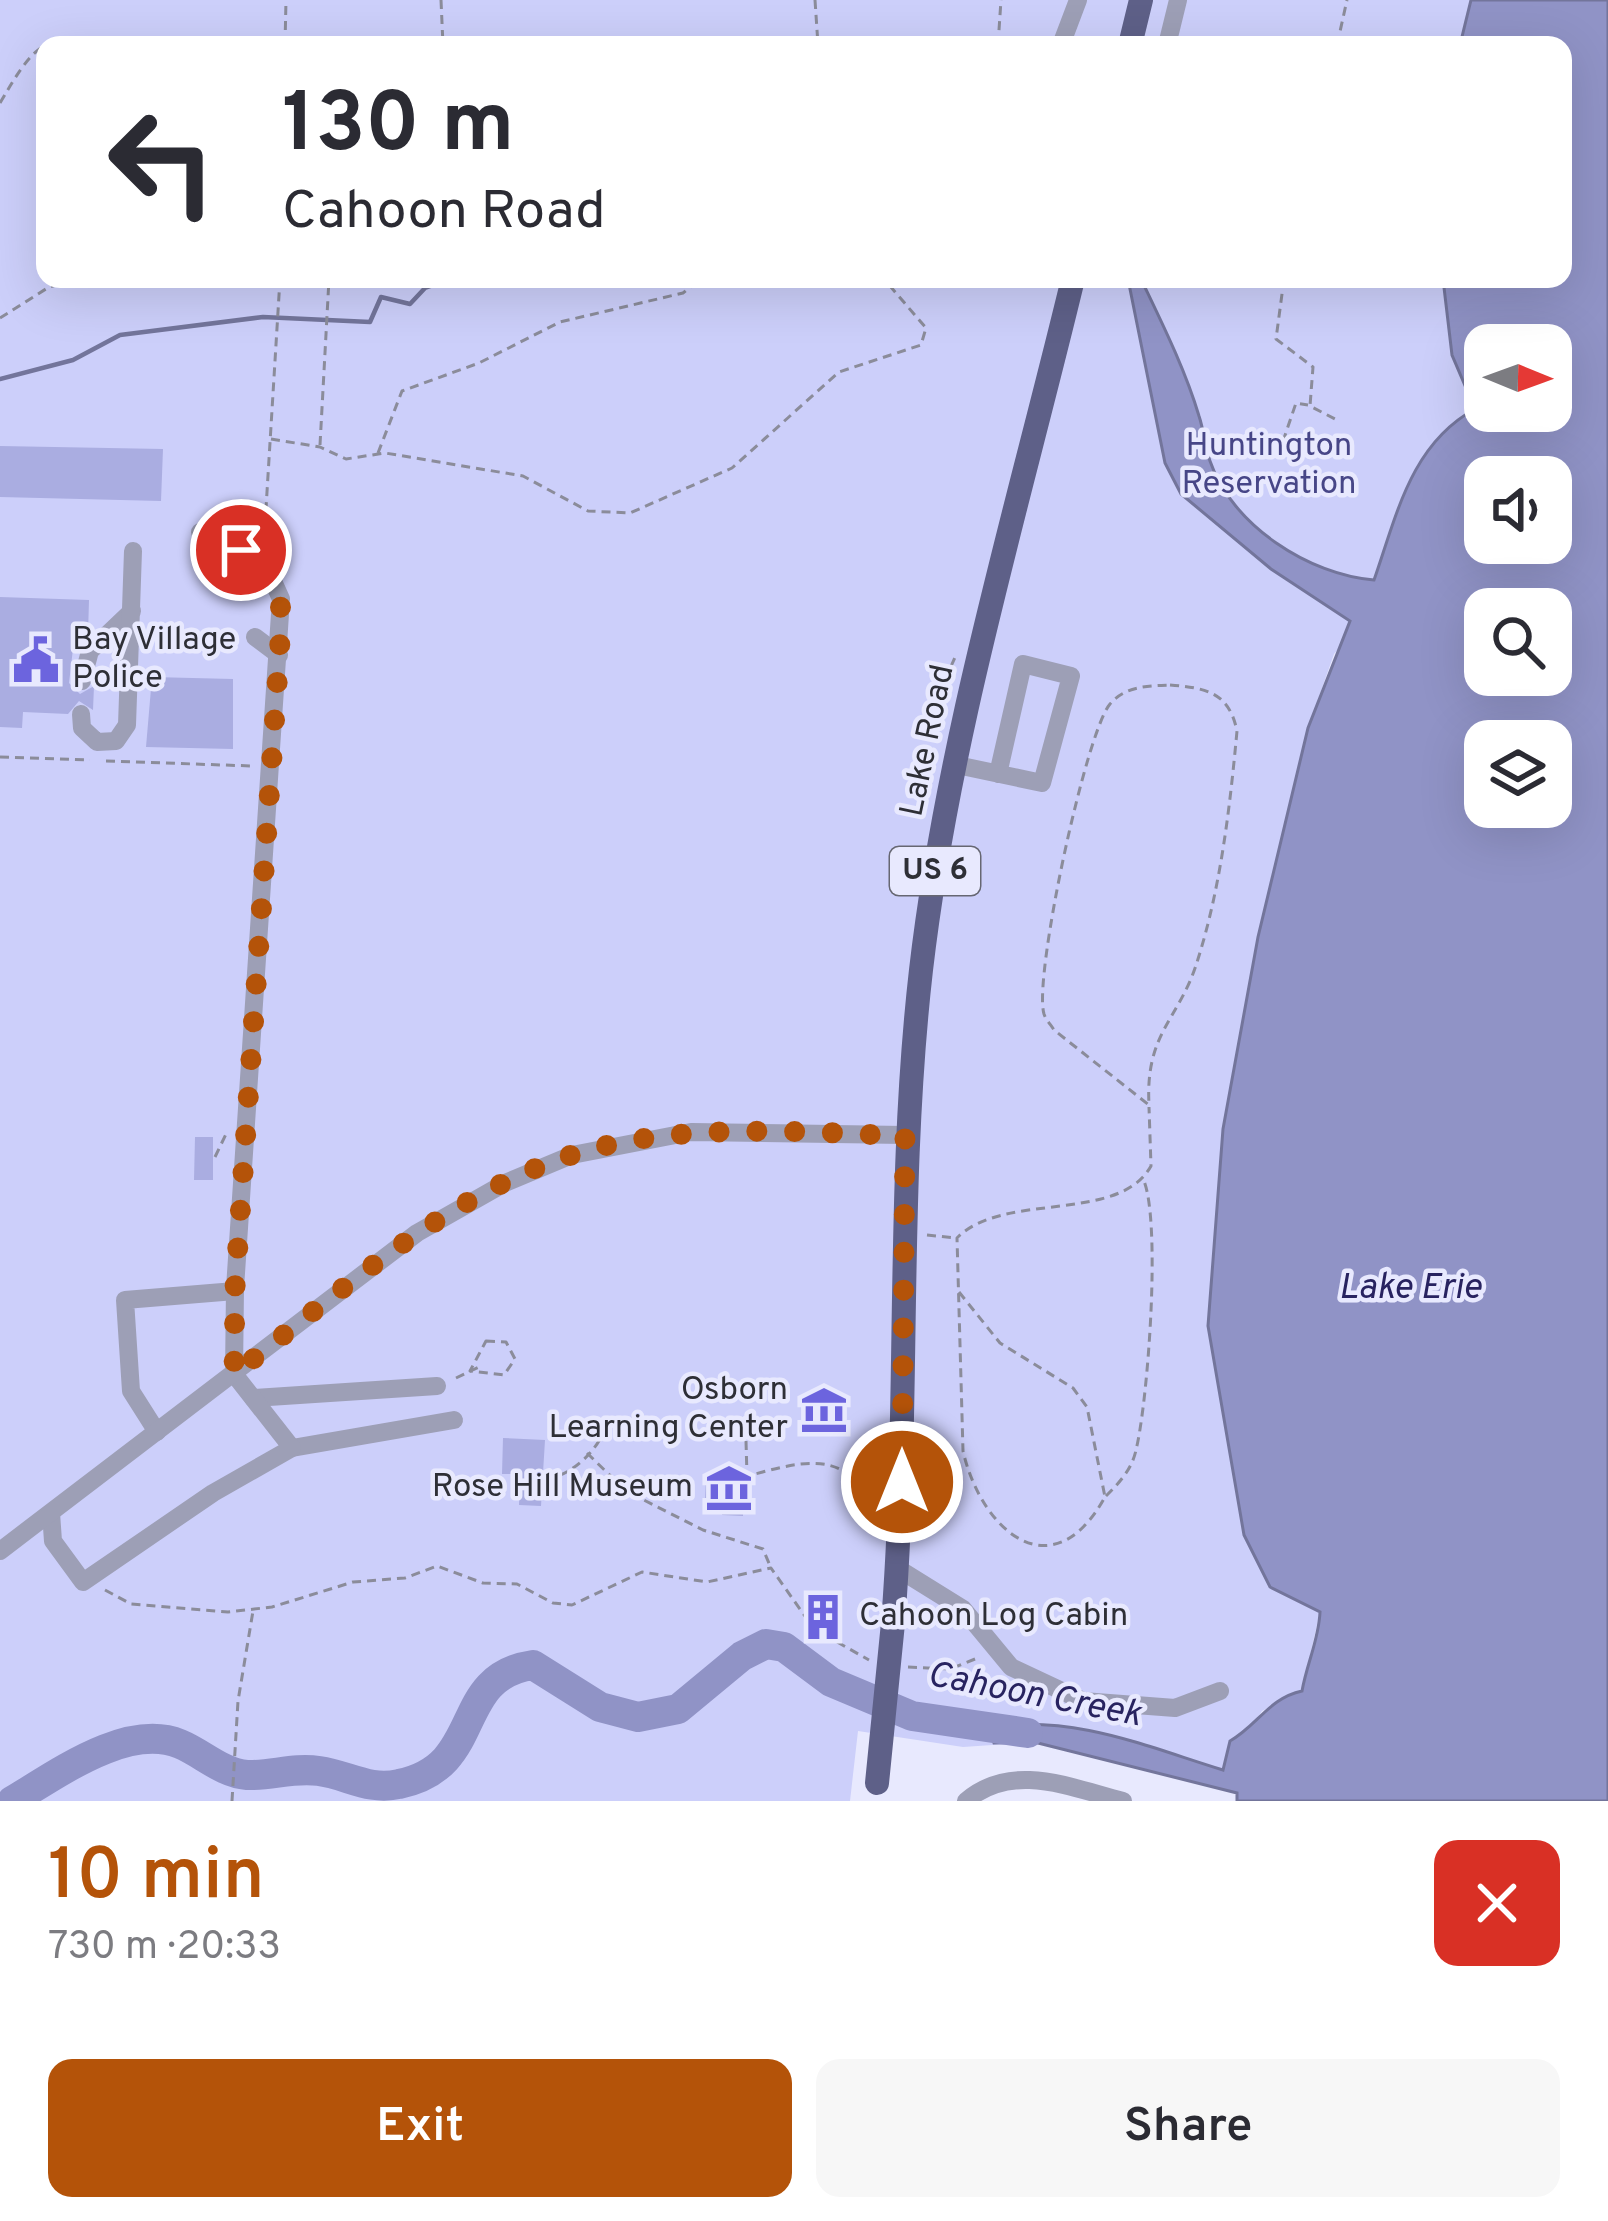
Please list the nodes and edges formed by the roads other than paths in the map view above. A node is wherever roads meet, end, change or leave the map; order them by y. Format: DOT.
graph roads {
  1 [pos="1078,0"];
  2 [pos="1141,0"];
  3 [pos="1178,0"];
  4 [pos="1064,36"];
  5 [pos="1132,36"];
  6 [pos="1169,36"];
  7 [pos="1071,288"];
  8 [pos="200,532"];
  9 [pos="134,551"];
  10 [pos="132,611"];
  11 [pos="255,638"];
  12 [pos="279,655"];
  13 [pos="82,681"];
  14 [pos="81,714"];
  15 [pos="957,765"];
  16 [pos="998,774"];
  17 [pos="905,1136"];
  18 [pos="235,1291"];
  19 [pos="234,1374"];
  20 [pos="437,1386"];
  21 [pos="253,1398"];
  22 [pos="454,1420"];
  23 [pos="157,1432"];
  24 [pos="292,1448"];
  25 [pos="51,1513"];
  26 [pos="0,1551"];
  27 [pos="897,1568"];
  28 [pos="1220,1691"];
  29 [pos="876,1792"];
  30 [pos="966,1801"];
  31 [pos="1124,1801"];
  1 -- 4 [label="street"];
  2 -- 5 [label="main road"];
  3 -- 6 [label="street"];
  7 -- 15 [label="main road, Lake Road / US 6"];
  8 -- 12 [label="street"];
  9 -- 10 [label="street"];
  10 -- 13 [label="street"];
  10 -- 14 [label="street"];
  11 -- 12 [label="street"];
  12 -- 18 [label="street"];
  15 -- 16 [label="street"];
  15 -- 17 [label="main road, Lake Road / US 6"];
  16 -- 16 [label="street"];
  17 -- 19 [label="street"];
  17 -- 27 [label="main road, Lake Road / US 6"];
  18 -- 19 [label="street"];
  18 -- 23 [label="street"];
  19 -- 21 [label="street"];
  19 -- 23 [label="street"];
  20 -- 21 [label="street"];
  21 -- 24 [label="street"];
  22 -- 24 [label="street"];
  23 -- 25 [label="street"];
  24 -- 25 [label="street"];
  25 -- 26 [label="street"];
  27 -- 28 [label="street"];
  27 -- 29 [label="main road, Lake Road / US 6, bridge"];
  30 -- 31 [label="street"];
}
